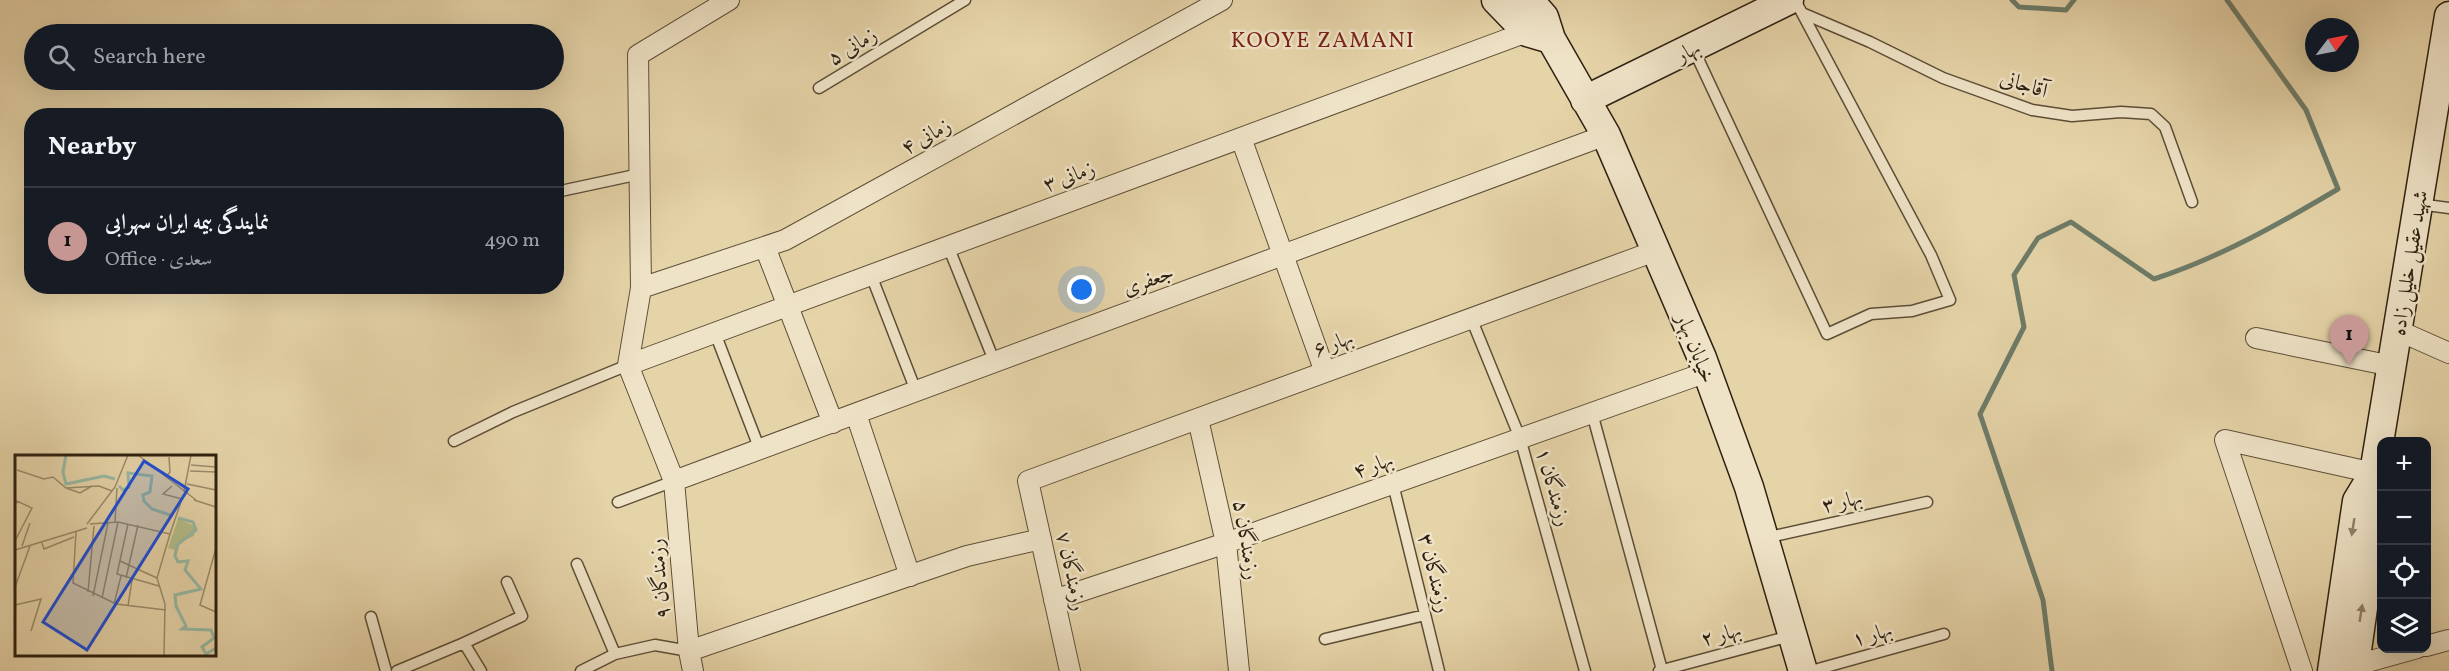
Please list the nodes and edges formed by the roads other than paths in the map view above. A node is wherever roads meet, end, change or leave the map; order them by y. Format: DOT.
graph roads {
  1 [pos="729,0"];
  2 [pos="965,0"];
  3 [pos="1222,0"];
  4 [pos="1496,0"];
  5 [pos="1529,0"];
  6 [pos="1796,0"];
  7 [pos="1796,6"];
  8 [pos="2449,16"];
  9 [pos="1539,36"];
  10 [pos="1693,48"];
  11 [pos="819,88"];
  12 [pos="1585,100"];
  13 [pos="2442,102"];
  14 [pos="1606,135"];
  15 [pos="1241,138"];
  16 [pos="640,174"];
  17 [pos="564,190"];
  18 [pos="2192,202"];
  19 [pos="2418,204"];
  20 [pos="2449,208"];
  21 [pos="948,246"];
  22 [pos="765,247"];
  23 [pos="1654,250"];
  24 [pos="1284,255"];
  25 [pos="871,275"];
  26 [pos="641,288"];
  27 [pos="788,306"];
  28 [pos="1471,318"];
  29 [pos="2397,330"];
  30 [pos="715,333"];
  31 [pos="2256,338"];
  32 [pos="2449,353"];
  33 [pos="994,363"];
  34 [pos="628,365"];
  35 [pos="2392,366"];
  36 [pos="1325,372"];
  37 [pos="1707,372"];
  38 [pos="916,392"];
  39 [pos="1592,413"];
  40 [pos="856,414"];
  41 [pos="1198,419"];
  42 [pos="833,423"];
  43 [pos="1520,438"];
  44 [pos="454,441"];
  45 [pos="760,450"];
  46 [pos="2374,473"];
  47 [pos="1028,481"];
  48 [pos="674,482"];
  49 [pos="1393,484"];
  50 [pos="618,502"];
  51 [pos="1927,502"];
  52 [pos="1765,538"];
  53 [pos="1041,539"];
  54 [pos="1226,543"];
  55 [pos="577,564"];
  56 [pos="910,576"];
  57 [pos="507,582"];
  58 [pos="1054,600"];
  59 [pos="1425,615"];
  60 [pos="371,617"];
  61 [pos="1944,634"];
  62 [pos="1793,635"];
  63 [pos="1325,639"];
  64 [pos="2449,640"];
  65 [pos="464,643"];
  66 [pos="2431,645"];
  67 [pos="689,651"];
  68 [pos="2400,653"];
  69 [pos="615,654"];
  70 [pos="2346,669"];
  71 [pos="386,671"];
  72 [pos="397,671"];
  73 [pos="481,671"];
  74 [pos="581,671"];
  75 [pos="693,671"];
  76 [pos="1070,671"];
  77 [pos="1239,671"];
  78 [pos="1439,671"];
  79 [pos="1585,671"];
  80 [pos="1660,671"];
  81 [pos="1803,671"];
  82 [pos="1811,671"];
  83 [pos="2302,671"];
  1 -- 16 [label="street"];
  2 -- 11 [label="lane, زمانی ۵"];
  3 -- 22 [label="street, زمانی ۴"];
  4 -- 9 [label="street, خیابان بهار"];
  5 -- 9 [label="street, خیابان بهار"];
  6 -- 7 [label="lane"];
  7 -- 10 [label="street, بهار"];
  7 -- 10 [label="lane"];
  7 -- 18 [label="lane, آقاجانی"];
  8 -- 13 [label="street, شهید عقیل خلیل زاده"];
  9 -- 12 [label="street, خیابان بهار"];
  9 -- 15 [label="street, زمانی ۳"];
  10 -- 12 [label="street, بهار"];
  12 -- 14 [label="street, خیابان بهار"];
  13 -- 19 [label="street, شهید عقیل خلیل زاده"];
  14 -- 23 [label="street, خیابان بهار"];
  14 -- 24 [label="street, جعفری"];
  15 -- 21 [label="street, زمانی ۳"];
  15 -- 24 [label="street"];
  16 -- 17 [label="lane"];
  16 -- 26 [label="street"];
  19 -- 20 [label="lane"];
  19 -- 29 [label="street, شهید عقیل خلیل زاده"];
  21 -- 25 [label="street, زمانی ۳"];
  21 -- 33 [label="lane"];
  22 -- 26 [label="street, زمانی ۴"];
  22 -- 27 [label="street"];
  23 -- 28 [label="street, بهار ۶"];
  23 -- 37 [label="street, خیابان بهار"];
  24 -- 33 [label="street, جعفری"];
  24 -- 36 [label="street"];
  25 -- 27 [label="street, زمانی ۳"];
  25 -- 38 [label="lane"];
  26 -- 34 [label="street"];
  27 -- 30 [label="street, زمانی ۳"];
  27 -- 42 [label="street"];
  28 -- 36 [label="street, بهار ۶"];
  28 -- 43 [label="lane, رزمندگان ۱"];
  29 -- 32 [label="street"];
  29 -- 35 [label="street, شهید عقیل خلیل زاده"];
  30 -- 34 [label="street, زمانی ۳"];
  30 -- 45 [label="lane"];
  31 -- 35 [label="street"];
  33 -- 38 [label="street, جعفری"];
  34 -- 44 [label="lane"];
  34 -- 48 [label="street, رزمندگان ۹"];
  35 -- 46 [label="street, شهید عقیل خلیل زاده"];
  36 -- 41 [label="street, بهار ۶"];
  37 -- 39 [label="street, بهار ۴"];
  37 -- 52 [label="street, خیابان بهار"];
  38 -- 40 [label="street, جعفری"];
  39 -- 43 [label="street, بهار ۴"];
  39 -- 80 [label="lane"];
  40 -- 42 [label="street, جعفری"];
  40 -- 56 [label="street"];
  41 -- 47 [label="street, بهار ۶"];
  41 -- 54 [label="street, رزمندگان ۵"];
  42 -- 45 [label="street, جعفری"];
  43 -- 49 [label="street, بهار ۴"];
  43 -- 79 [label="lane, رزمندگان ۱"];
  45 -- 48 [label="street, جعفری"];
  46 -- 70 [label="street, شهید عقیل خلیل زاده"];
  46 -- 83 [label="street"];
  47 -- 53 [label="street, رزمندگان ۷"];
  48 -- 50 [label="lane"];
  48 -- 67 [label="street, رزمندگان ۹"];
  49 -- 54 [label="street, بهار ۴"];
  49 -- 59 [label="lane, رزمندگان ۳"];
  51 -- 52 [label="lane, بهار ۳"];
  52 -- 62 [label="street, خیابان بهار"];
  53 -- 56 [label="street"];
  53 -- 58 [label="street, رزمندگان ۷"];
  54 -- 58 [label="street, بهار ۴"];
  54 -- 77 [label="street, رزمندگان ۵"];
  55 -- 69 [label="lane"];
  56 -- 67 [label="street"];
  57 -- 65 [label="lane"];
  58 -- 76 [label="street, رزمندگان ۷"];
  59 -- 63 [label="lane"];
  59 -- 78 [label="lane, رزمندگان ۳"];
  60 -- 71 [label="lane"];
  61 -- 82 [label="lane, بهار ۱"];
  62 -- 80 [label="lane, بهار ۲"];
  62 -- 81 [label="street, خیابان بهار"];
  64 -- 66 [label="street"];
  65 -- 72 [label="lane"];
  65 -- 73 [label="lane"];
  67 -- 69 [label="lane"];
  67 -- 75 [label="street, رزمندگان ۹"];
  68 -- 70 [label="street"];
  69 -- 74 [label="lane"];
}
